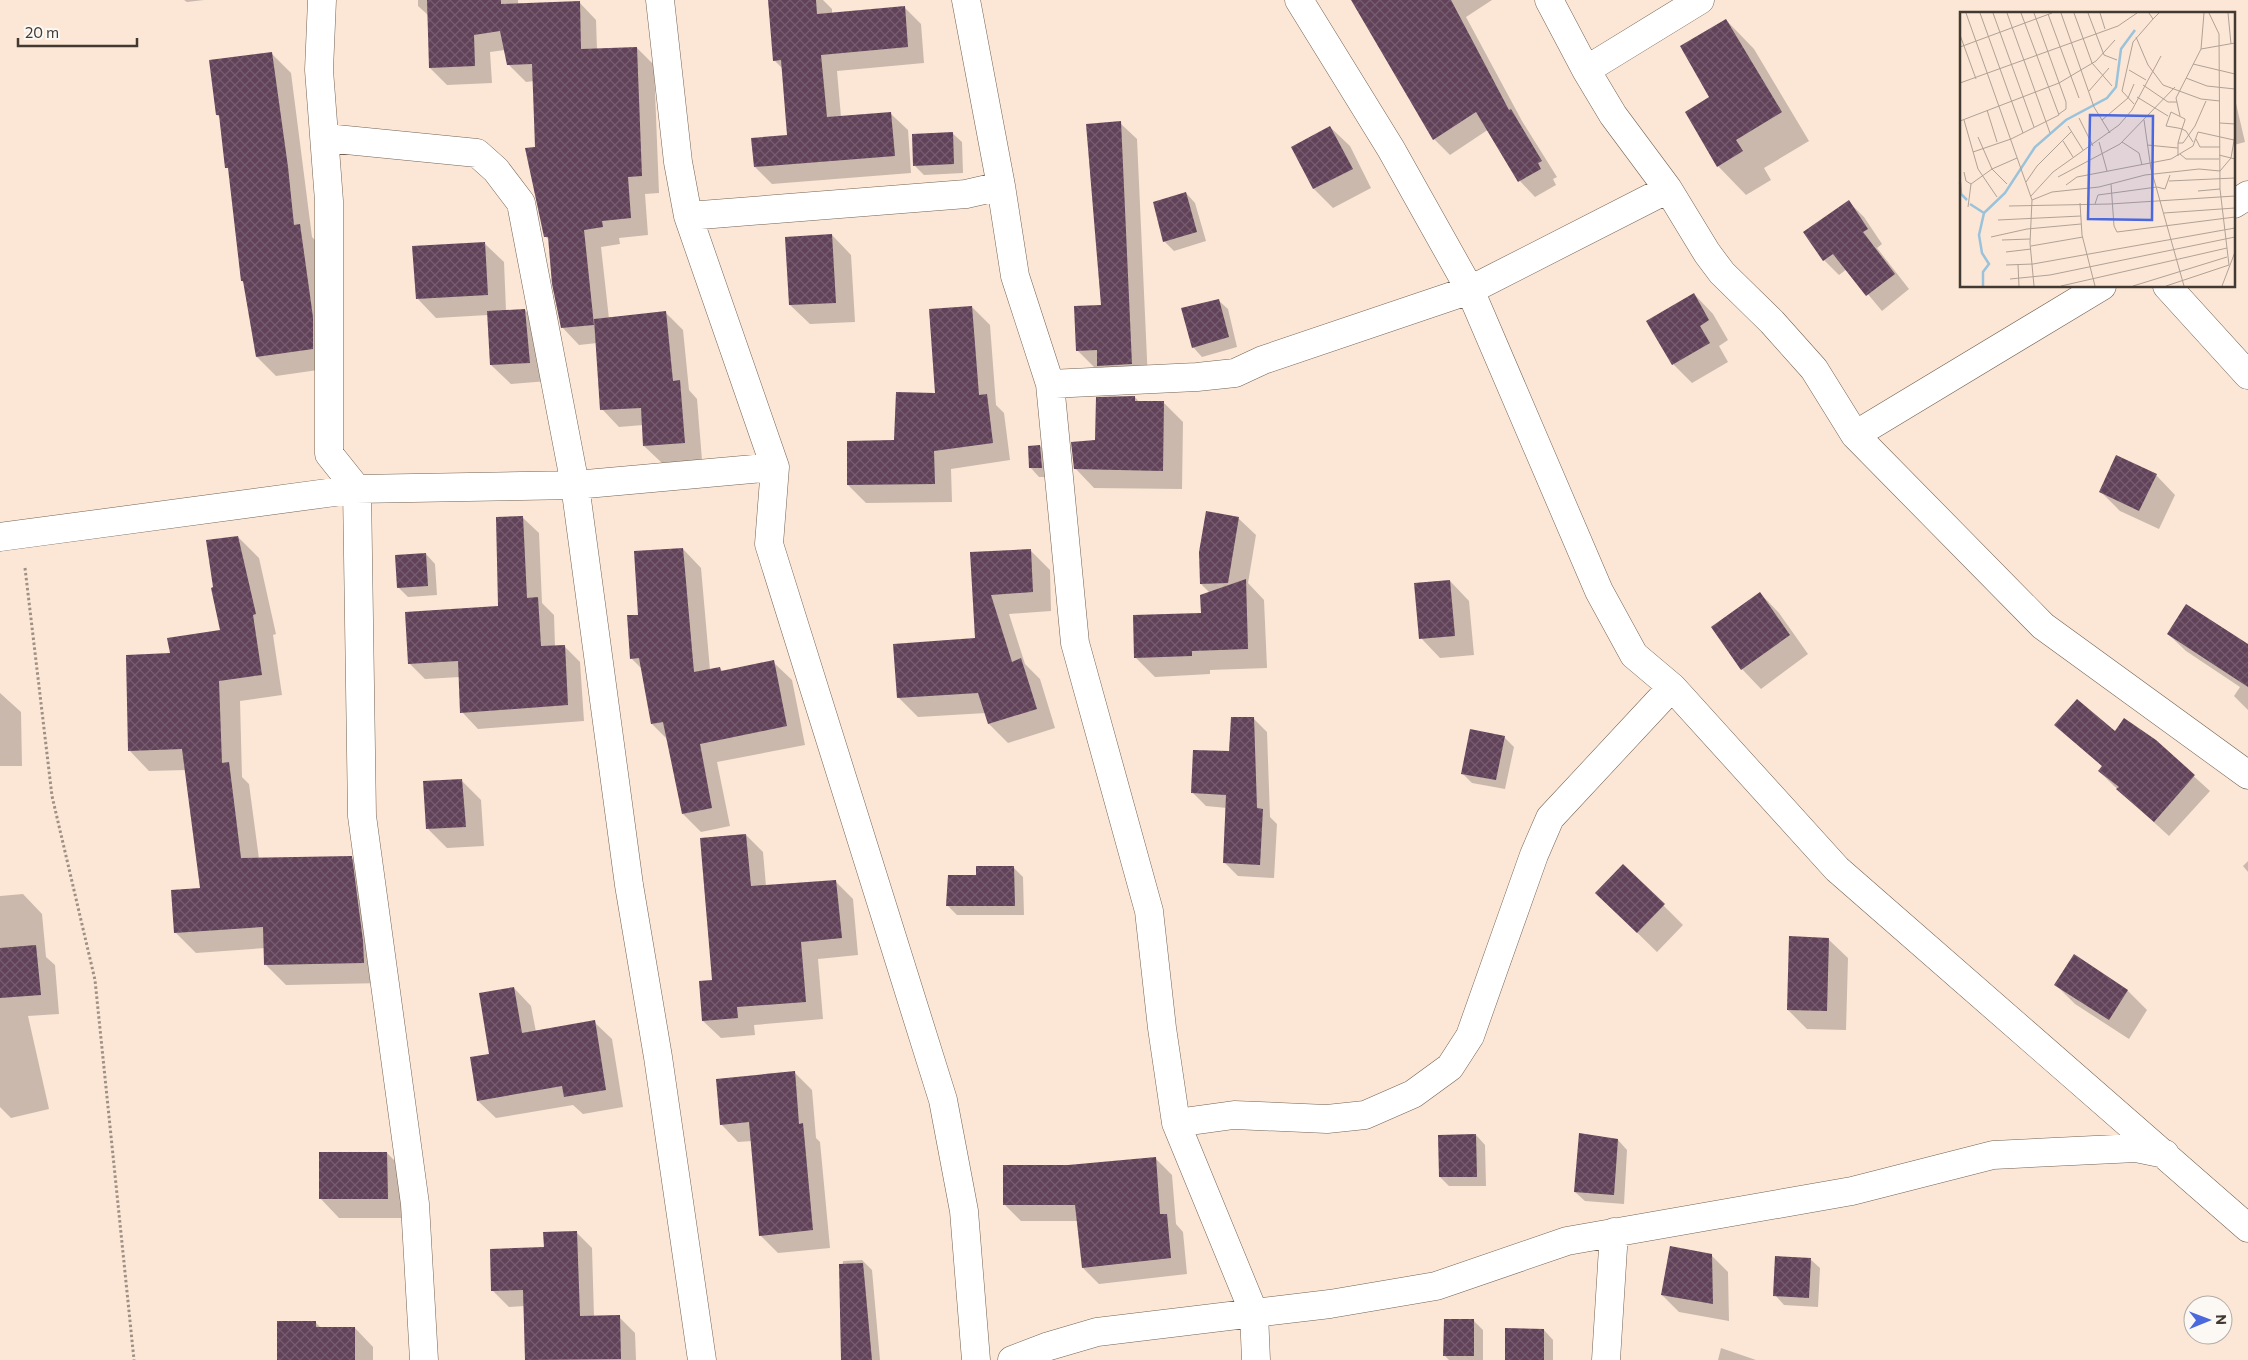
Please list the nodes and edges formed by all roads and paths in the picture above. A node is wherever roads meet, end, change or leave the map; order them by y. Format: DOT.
graph roads {
  1 [pos="322,0"];
  2 [pos="660,0"];
  3 [pos="966,0"];
  4 [pos="1299,0"];
  5 [pos="1549,0"];
  6 [pos="1700,0"];
  7 [pos="1586,70"];
  8 [pos="326,138"];
  9 [pos="1001,186"];
  10 [pos="1668,189"];
  11 [pos="2248,195"];
  12 [pos="2236,203"];
  13 [pos="688,216"];
  14 [pos="2099,288"];
  15 [pos="2169,288"];
  16 [pos="1470,290"];
  17 [pos="2248,375"];
  18 [pos="1050,384"];
  19 [pos="1855,435"];
  20 [pos="775,467"];
  21 [pos="575,485"];
  22 [pos="358,489"];
  23 [pos="10,536"];
  24 [pos="1672,687"];
  25 [pos="2248,775"];
  26 [pos="1176,1123"];
  27 [pos="2165,1154"];
  28 [pos="2248,1228"];
  29 [pos="1614,1232"];
  30 [pos="1254,1313"];
  31 [pos="134,1360"];
  32 [pos="424,1360"];
  33 [pos="702,1360"];
  34 [pos="976,1360"];
  35 [pos="1012,1360"];
  36 [pos="1256,1360"];
  37 [pos="1606,1360"];
  1 -- 8 [label="street"];
  2 -- 13 [label="street"];
  3 -- 9 [label="street"];
  4 -- 16 [label="street"];
  5 -- 7 [label="street"];
  6 -- 7 [label="street"];
  7 -- 10 [label="street"];
  8 -- 21 [label="street"];
  8 -- 22 [label="street"];
  9 -- 13 [label="street"];
  9 -- 18 [label="street"];
  10 -- 16 [label="street"];
  10 -- 19 [label="street"];
  11 -- 12 [label="street"];
  13 -- 20 [label="street"];
  14 -- 19 [label="street"];
  15 -- 17 [label="street"];
  16 -- 18 [label="street"];
  16 -- 24 [label="street"];
  18 -- 26 [label="street"];
  19 -- 25 [label="street"];
  20 -- 21 [label="street"];
  20 -- 34 [label="street"];
  21 -- 22 [label="street"];
  21 -- 33 [label="street"];
  22 -- 23 [label="street"];
  22 -- 32 [label="street"];
  23 -- 31 [label="path"];
  24 -- 26 [label="street"];
  24 -- 27 [label="street"];
  26 -- 30 [label="street"];
  27 -- 28 [label="street"];
  27 -- 29 [label="street"];
  29 -- 30 [label="street"];
  29 -- 37 [label="street"];
  30 -- 35 [label="street"];
  30 -- 36 [label="street"];
}
